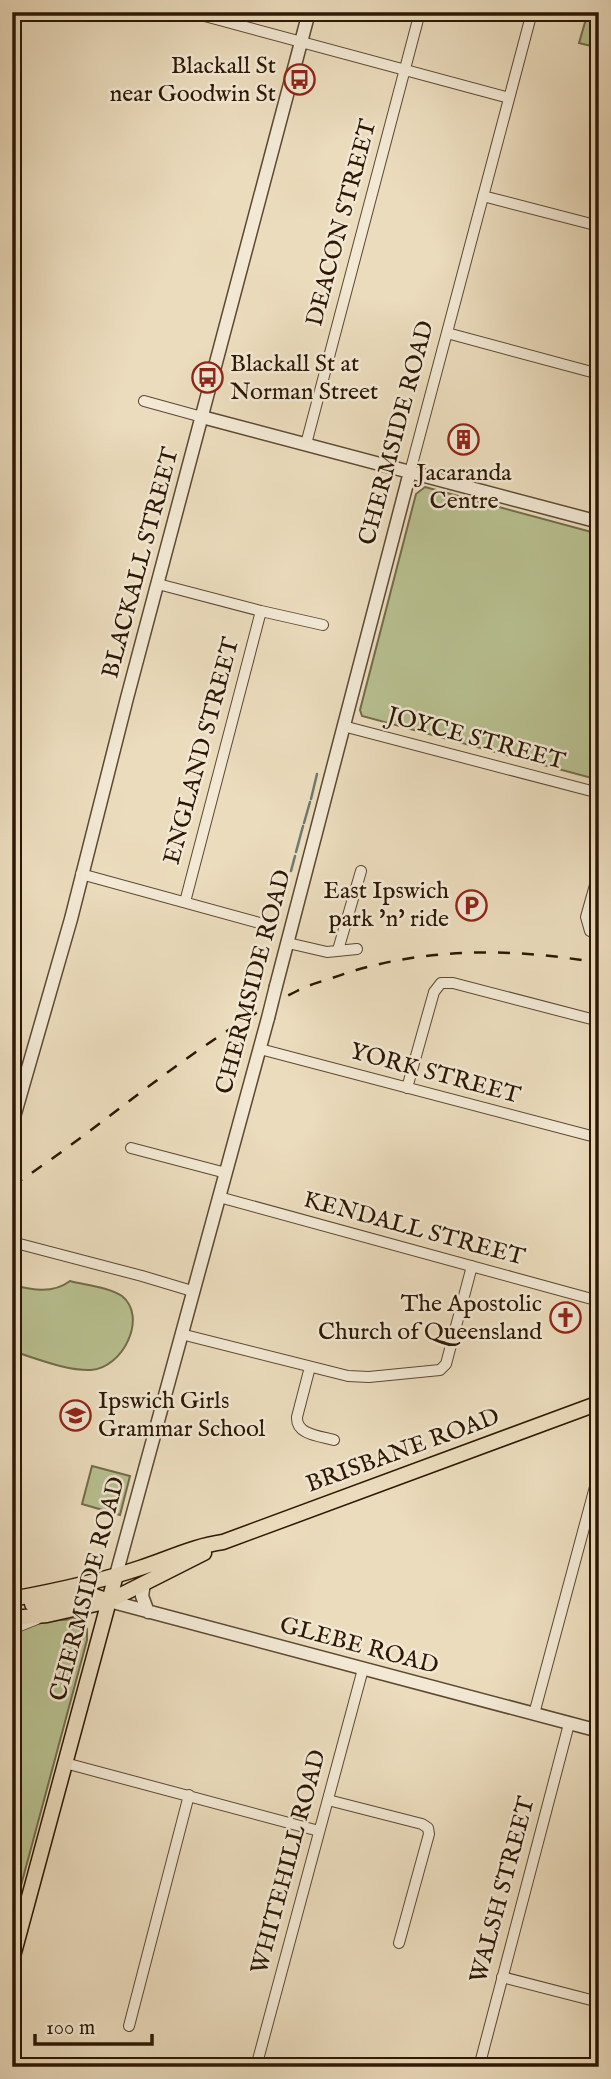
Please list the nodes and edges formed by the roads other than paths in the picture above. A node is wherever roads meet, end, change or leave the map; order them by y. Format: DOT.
graph roads {
  1 [pos="190,12"];
  2 [pos="309,12"];
  3 [pos="420,12"];
  4 [pos="532,12"];
  5 [pos="301,43"];
  6 [pos="405,70"];
  7 [pos="509,98"];
  8 [pos="483,196"];
  9 [pos="599,226"];
  10 [pos="447,333"];
  11 [pos="599,374"];
  12 [pos="144,401"];
  13 [pos="202,417"];
  14 [pos="306,444"];
  15 [pos="410,472"];
  16 [pos="599,522"];
  17 [pos="158,584"];
  18 [pos="261,611"];
  19 [pos="323,625"];
  20 [pos="342,726"];
  21 [pos="599,793"];
  22 [pos="361,871"];
  23 [pos="599,871"];
  24 [pos="81,874"];
  25 [pos="185,902"];
  26 [pos="267,925"];
  27 [pos="599,935"];
  28 [pos="288,943"];
  29 [pos="357,949"];
  30 [pos="338,950"];
  31 [pos="599,1021"];
  32 [pos="260,1049"];
  33 [pos="407,1088"];
  34 [pos="12,1124"];
  35 [pos="599,1138"];
  36 [pos="131,1148"];
  37 [pos="226,1174"];
  38 [pos="219,1198"];
  39 [pos="12,1242"];
  40 [pos="472,1266"];
  41 [pos="192,1291"];
  42 [pos="599,1301"];
  43 [pos="181,1334"];
  44 [pos="310,1367"];
  45 [pos="599,1403"];
  46 [pos="334,1440"];
  47 [pos="599,1472"];
  48 [pos="223,1542"];
  49 [pos="116,1575"];
  50 [pos="145,1583"];
  51 [pos="12,1601"];
  52 [pos="109,1601"];
  53 [pos="71,1610"];
  54 [pos="148,1612"];
  55 [pos="47,1615"];
  56 [pos="12,1618"];
  57 [pos="12,1629"];
  58 [pos="100,1634"];
  59 [pos="363,1669"];
  60 [pos="534,1714"];
  61 [pos="569,1724"];
  62 [pos="599,1731"];
  63 [pos="65,1763"];
  64 [pos="189,1795"];
  65 [pos="328,1800"];
  66 [pos="319,1831"];
  67 [pos="399,1943"];
  68 [pos="12,1960"];
  69 [pos="502,1977"];
  70 [pos="599,2002"];
  71 [pos="129,2026"];
  72 [pos="256,2067"];
  73 [pos="479,2067"];
  1 -- 5 [label="street"];
  2 -- 5 [label="street, BLACKALL STREET"];
  3 -- 6 [label="street, DEACON STREET"];
  4 -- 7 [label="street, CHERMSIDE ROAD"];
  5 -- 6 [label="street"];
  5 -- 13 [label="street, BLACKALL STREET"];
  6 -- 7 [label="street"];
  6 -- 14 [label="street, DEACON STREET"];
  7 -- 8 [label="street, CHERMSIDE ROAD"];
  8 -- 9 [label="street"];
  8 -- 10 [label="street, CHERMSIDE ROAD"];
  10 -- 11 [label="street"];
  10 -- 15 [label="street, CHERMSIDE ROAD"];
  12 -- 13 [label="street"];
  13 -- 14 [label="street"];
  13 -- 17 [label="street, BLACKALL STREET"];
  14 -- 15 [label="street"];
  15 -- 16 [label="street"];
  15 -- 20 [label="street, CHERMSIDE ROAD"];
  17 -- 18 [label="street"];
  17 -- 24 [label="street, BLACKALL STREET"];
  18 -- 19 [label="street"];
  18 -- 25 [label="street, ENGLAND STREET"];
  20 -- 21 [label="street, JOYCE STREET"];
  20 -- 28 [label="street, CHERMSIDE ROAD"];
  22 -- 30 [label="street"];
  23 -- 27 [label="street"];
  24 -- 25 [label="street"];
  24 -- 34 [label="street, BLACKALL STREET"];
  25 -- 26 [label="street"];
  28 -- 30 [label="street"];
  28 -- 32 [label="street, CHERMSIDE ROAD, bridge"];
  29 -- 30 [label="street"];
  31 -- 33 [label="street"];
  32 -- 33 [label="street, YORK STREET"];
  32 -- 37 [label="street, CHERMSIDE ROAD"];
  33 -- 35 [label="street, YORK STREET"];
  36 -- 37 [label="street"];
  37 -- 38 [label="street, CHERMSIDE ROAD"];
  38 -- 40 [label="street, KENDALL STREET"];
  38 -- 41 [label="street, CHERMSIDE ROAD"];
  39 -- 41 [label="street"];
  40 -- 42 [label="street, KENDALL STREET"];
  40 -- 44 [label="street"];
  41 -- 43 [label="street, CHERMSIDE ROAD"];
  43 -- 44 [label="street"];
  43 -- 49 [label="street, CHERMSIDE ROAD"];
  44 -- 46 [label="street"];
  45 -- 48 [label="main road, BRISBANE ROAD"];
  47 -- 60 [label="street"];
  48 -- 49 [label="main road, BRISBANE ROAD"];
  48 -- 50 [label="main road, BRISBANE ROAD"];
  49 -- 51 [label="main road, BRISBANE ROAD"];
  49 -- 52 [label="main road, CHERMSIDE ROAD"];
  50 -- 52 [label="main road, BRISBANE ROAD"];
  50 -- 54 [label="street"];
  51 -- 52 [label="main road"];
  52 -- 53 [label="main road, BRISBANE ROAD"];
  52 -- 54 [label="street, GLEBE ROAD"];
  52 -- 58 [label="main road, CHERMSIDE ROAD"];
  53 -- 55 [label="main road, BRISBANE ROAD"];
  53 -- 58 [label="main road"];
  54 -- 59 [label="street, GLEBE ROAD"];
  55 -- 56 [label="main road, BRISBANE ROAD"];
  55 -- 57 [label="street"];
  58 -- 63 [label="main road, CHERMSIDE ROAD"];
  59 -- 60 [label="street, GLEBE ROAD"];
  59 -- 65 [label="street, WHITEHILL ROAD"];
  60 -- 61 [label="street, GLEBE ROAD"];
  61 -- 62 [label="street, GLEBE ROAD"];
  61 -- 69 [label="street, WALSH STREET"];
  63 -- 64 [label="street"];
  63 -- 68 [label="main road, CHERMSIDE ROAD"];
  64 -- 66 [label="street"];
  64 -- 71 [label="street"];
  65 -- 66 [label="street, WHITEHILL ROAD"];
  65 -- 67 [label="street"];
  66 -- 72 [label="street, WHITEHILL ROAD"];
  69 -- 70 [label="street"];
  69 -- 73 [label="street, WALSH STREET"];
}
